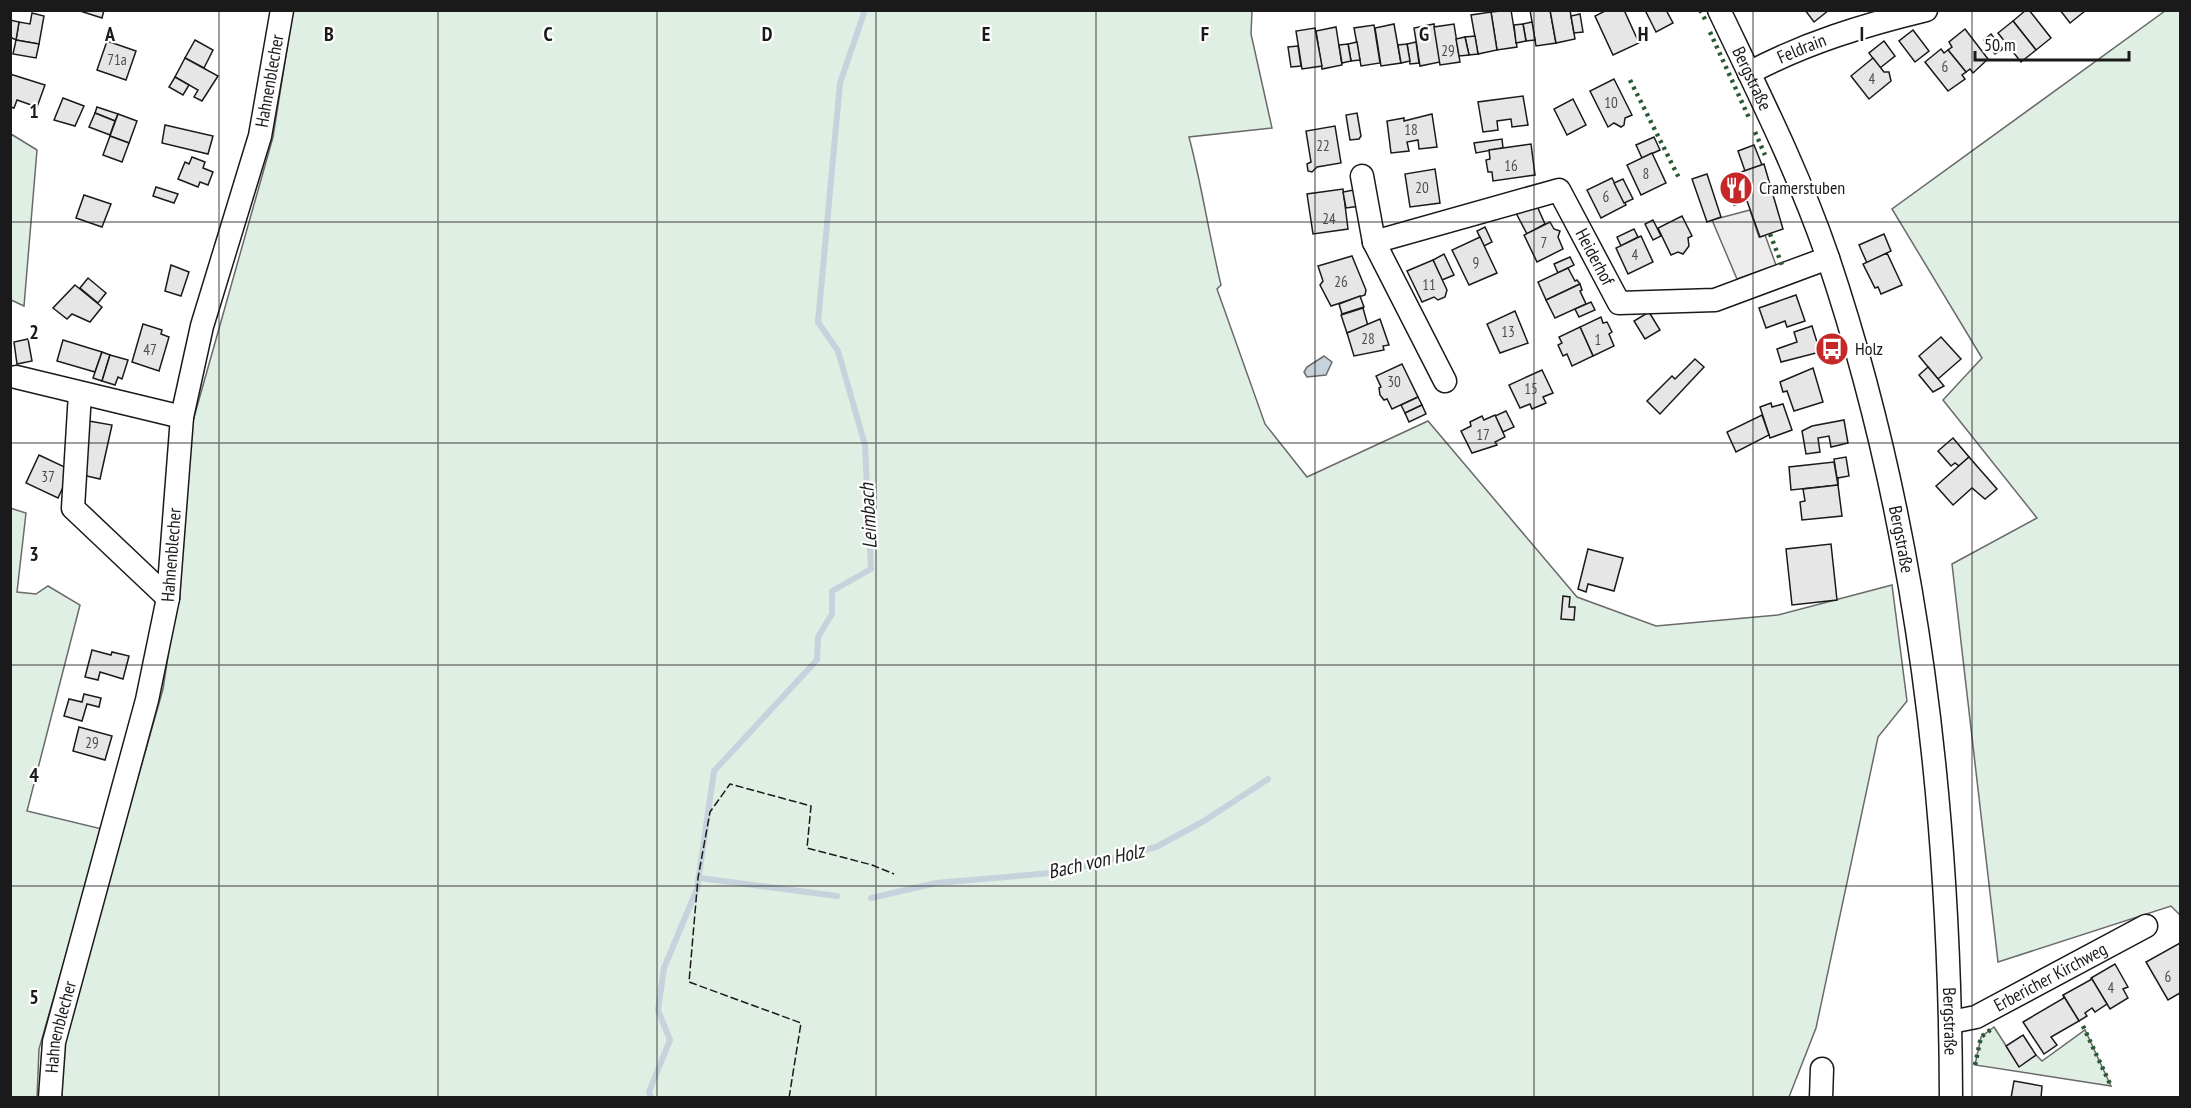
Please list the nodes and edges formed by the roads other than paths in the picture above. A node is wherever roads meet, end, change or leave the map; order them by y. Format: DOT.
graph roads {
  1 [pos="282,10"];
  2 [pos="1719,10"];
  3 [pos="1926,10"];
  4 [pos="1749,72"];
  5 [pos="1362,176"];
  6 [pos="1374,242"];
  7 [pos="1828,258"];
  8 [pos="16,377"];
  9 [pos="1445,381"];
  10 [pos="80,393"];
  11 [pos="183,417"];
  12 [pos="168,598"];
  13 [pos="2146,926"];
  14 [pos="1951,1022"];
  15 [pos="1822,1070"];
  16 [pos="50,1098"];
  17 [pos="1821,1098"];
  18 [pos="1951,1098"];
  1 -- 11 [label="street, Hahnenblecher"];
  2 -- 4 [label="street, Bergstraße"];
  3 -- 4 [label="street, Feldrain"];
  4 -- 7 [label="street, Bergstraße"];
  5 -- 6 [label="street"];
  6 -- 7 [label="street, Heiderhof"];
  6 -- 9 [label="street"];
  7 -- 14 [label="street, Bergstraße"];
  8 -- 10 [label="street"];
  10 -- 11 [label="street"];
  10 -- 12 [label="street"];
  11 -- 12 [label="street, Hahnenblecher"];
  12 -- 16 [label="street, Hahnenblecher"];
  13 -- 14 [label="street, Erbericher Kirchweg"];
  14 -- 18 [label="street, Bergstraße"];
  15 -- 17 [label="street"];
}
